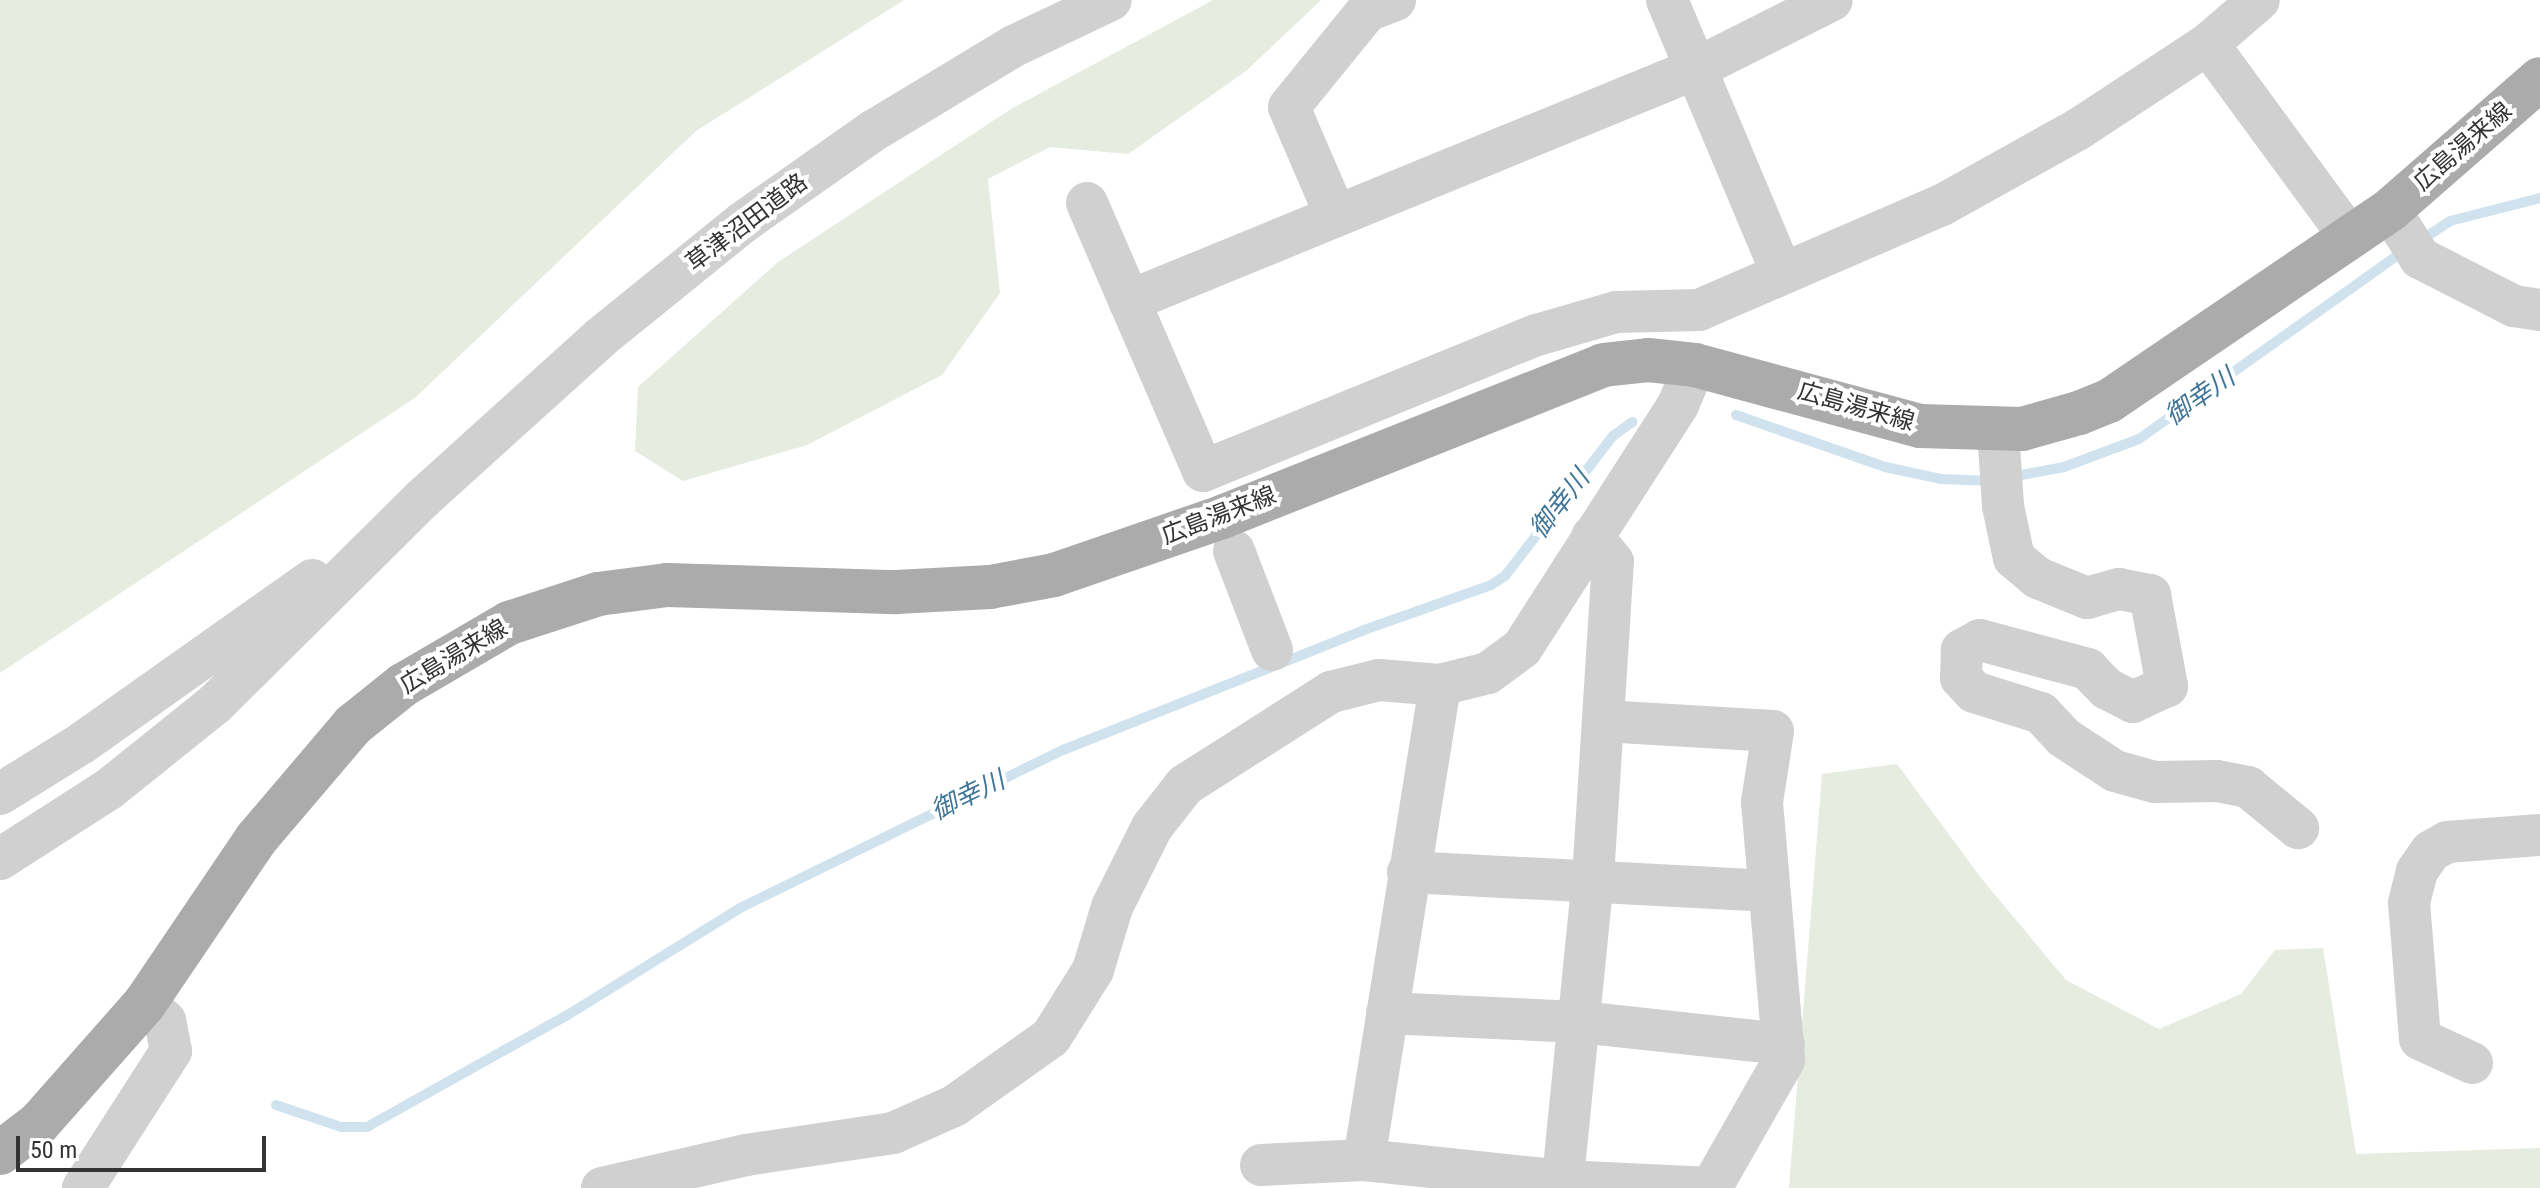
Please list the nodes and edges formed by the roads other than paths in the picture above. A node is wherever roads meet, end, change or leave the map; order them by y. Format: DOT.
graph roads {
  1 [pos="1111,0"];
  2 [pos="1395,0"];
  3 [pos="1667,0"];
  4 [pos="1832,0"];
  5 [pos="2259,0"];
  6 [pos="2208,44"];
  7 [pos="1695,69"];
  8 [pos="2540,79"];
  9 [pos="1087,203"];
  10 [pos="2390,210"];
  11 [pos="1335,214"];
  12 [pos="2349,236"];
  13 [pos="1782,273"];
  14 [pos="1129,301"];
  15 [pos="2540,310"];
  16 [pos="1695,365"];
  17 [pos="1998,430"];
  18 [pos="422,499"];
  19 [pos="1592,536"];
  20 [pos="1234,551"];
  21 [pos="1272,650"];
  22 [pos="1440,685"];
  23 [pos="1603,721"];
  24 [pos="0,794"];
  25 [pos="2298,828"];
  26 [pos="2540,835"];
  27 [pos="0,859"];
  28 [pos="1408,872"];
  29 [pos="1593,878"];
  30 [pos="1766,891"];
  31 [pos="145,1003"];
  32 [pos="1387,1013"];
  33 [pos="1580,1022"];
  34 [pos="1784,1044"];
  35 [pos="2472,1063"];
  36 [pos="0,1153"];
  37 [pos="1364,1160"];
  38 [pos="1261,1165"];
  39 [pos="1562,1185"];
  40 [pos="616,1186"];
  41 [pos="83,1188"];
  42 [pos="1711,1188"];
  1 -- 18 [label="street, 草津沼田道路"];
  2 -- 11 [label="street"];
  3 -- 7 [label="street"];
  4 -- 7 [label="street"];
  5 -- 6 [label="street"];
  6 -- 12 [label="street"];
  6 -- 13 [label="street"];
  7 -- 11 [label="street"];
  7 -- 13 [label="street"];
  8 -- 10 [label="main road, 広島湯来線"];
  9 -- 14 [label="street"];
  10 -- 12 [label="main road, 広島湯来線"];
  10 -- 15 [label="street"];
  11 -- 14 [label="street"];
  12 -- 17 [label="main road, 広島湯来線"];
  13 -- 14 [label="street"];
  16 -- 17 [label="main road, 広島湯来線"];
  16 -- 19 [label="street"];
  16 -- 31 [label="main road, 広島湯来線"];
  17 -- 25 [label="street"];
  18 -- 24 [label="street"];
  18 -- 27 [label="street"];
  19 -- 22 [label="street"];
  19 -- 23 [label="street"];
  20 -- 21 [label="street"];
  22 -- 28 [label="street"];
  22 -- 40 [label="street"];
  23 -- 29 [label="street"];
  23 -- 30 [label="street"];
  26 -- 35 [label="street"];
  28 -- 29 [label="street"];
  28 -- 32 [label="street"];
  29 -- 30 [label="street"];
  29 -- 33 [label="street"];
  30 -- 34 [label="street"];
  31 -- 36 [label="main road, 広島湯来線"];
  31 -- 41 [label="street"];
  32 -- 33 [label="street"];
  32 -- 37 [label="street"];
  33 -- 34 [label="street"];
  33 -- 39 [label="street"];
  34 -- 42 [label="street"];
  37 -- 38 [label="street"];
  37 -- 39 [label="street"];
  39 -- 42 [label="street"];
}
